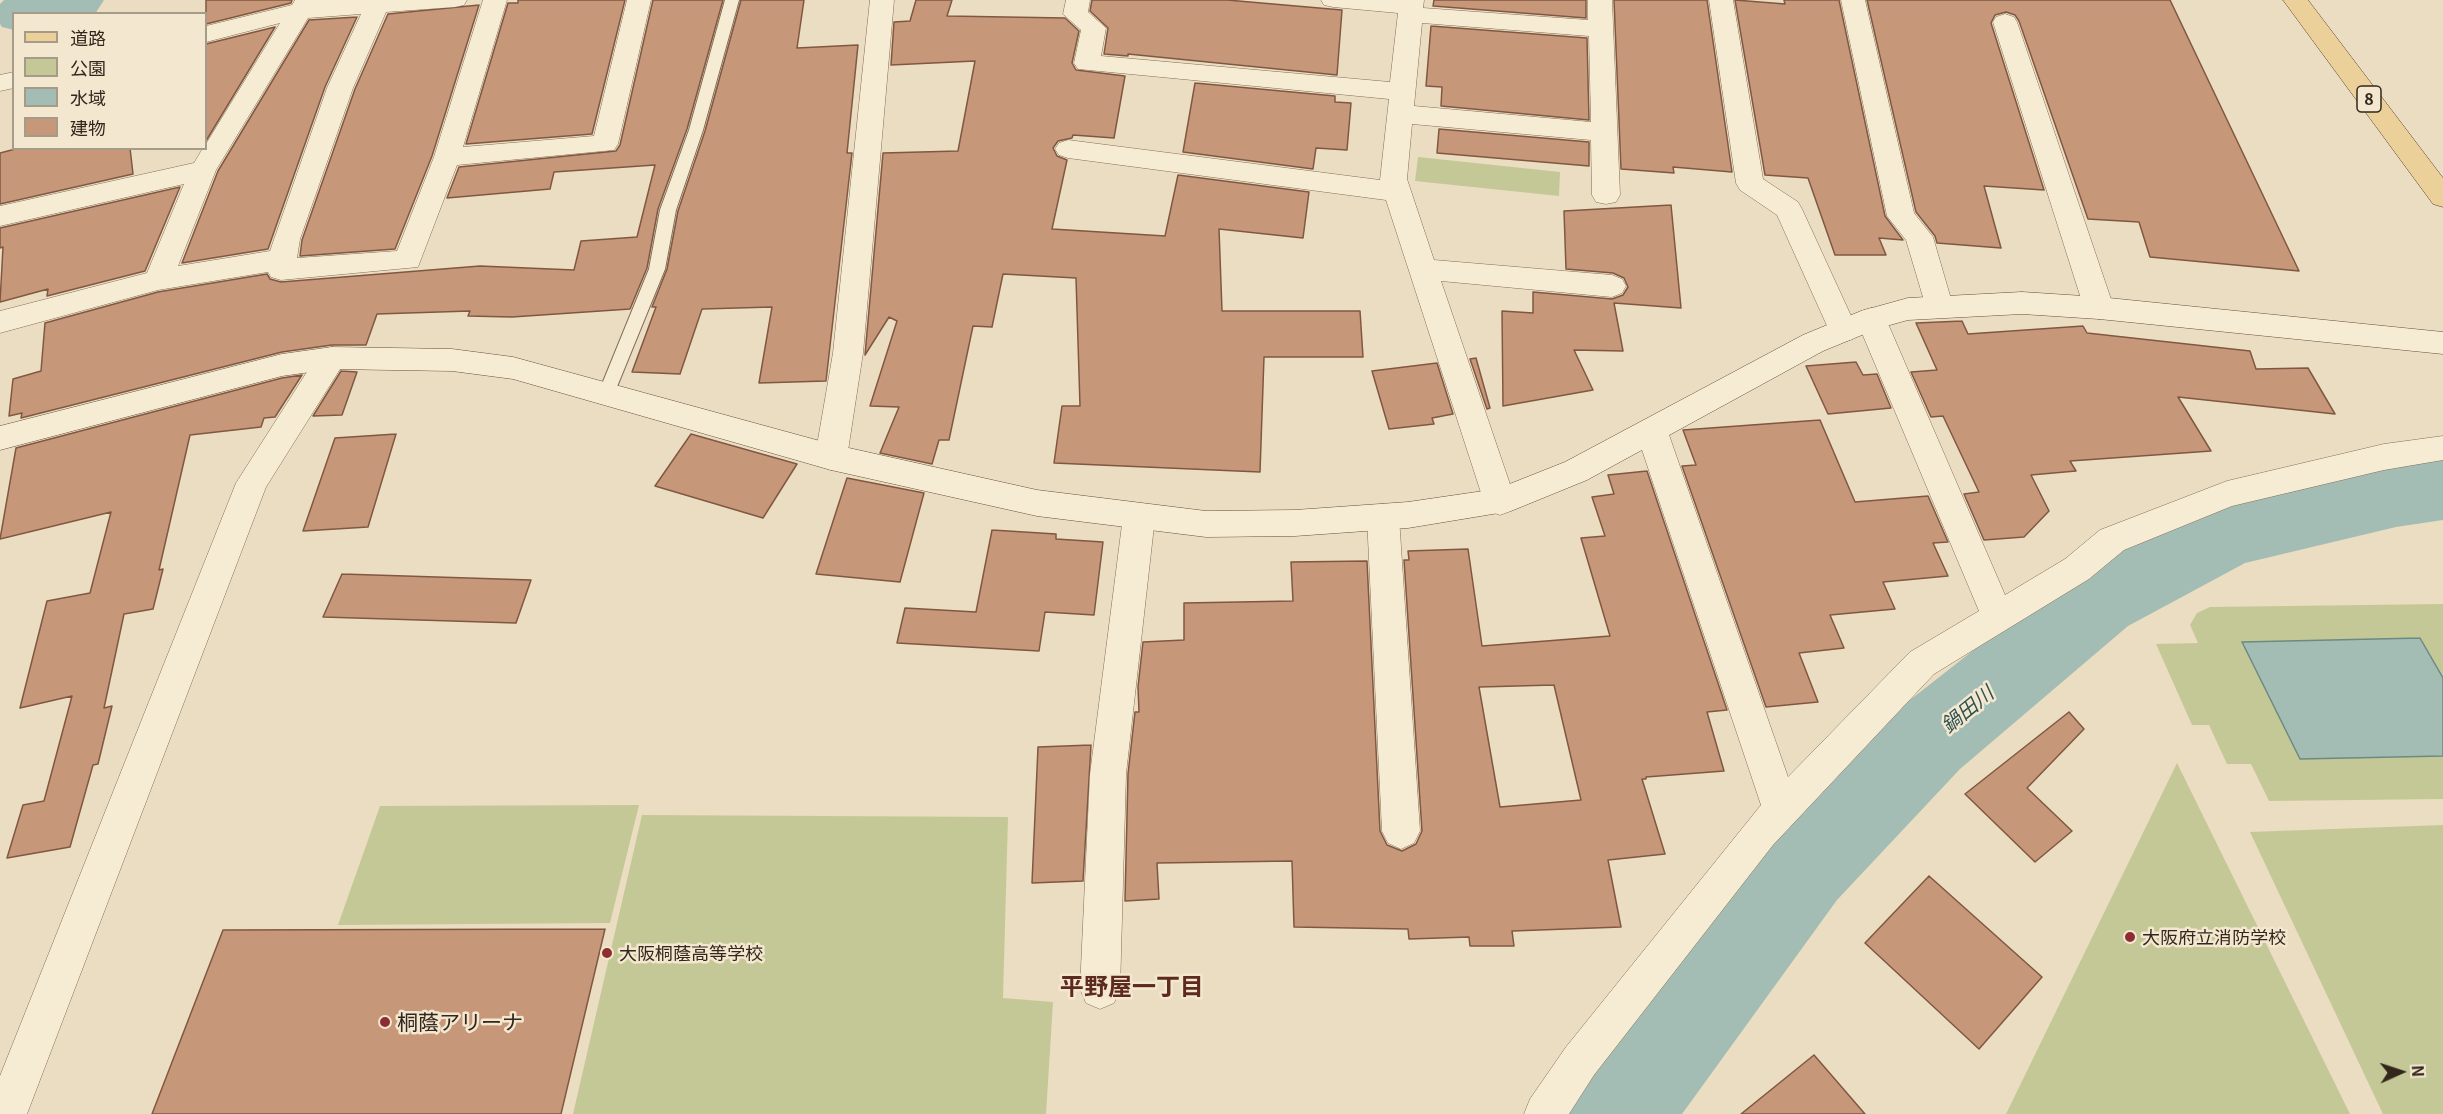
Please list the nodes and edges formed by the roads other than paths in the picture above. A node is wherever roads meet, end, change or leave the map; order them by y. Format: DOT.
graph roads {
  1 [pos="454,0"];
  2 [pos="495,0"];
  3 [pos="639,0"];
  4 [pos="732,0"];
  5 [pos="882,0"];
  6 [pos="1078,0"];
  7 [pos="1333,0"];
  8 [pos="1600,0"];
  9 [pos="1721,0"];
  10 [pos="1853,0"];
  11 [pos="2295,0"];
  12 [pos="303,6"];
  13 [pos="377,6"];
  14 [pos="1412,8"];
  15 [pos="2006,22"];
  16 [pos="1601,29"];
  17 [pos="207,34"];
  18 [pos="1402,103"];
  19 [pos="1604,132"];
  20 [pos="1068,149"];
  21 [pos="447,157"];
  22 [pos="203,170"];
  23 [pos="1398,192"];
  24 [pos="1606,195"];
  25 [pos="2443,197"];
  26 [pos="0,216"];
  27 [pos="283,259"];
  28 [pos="1423,269"];
  29 [pos="158,280"];
  30 [pos="1612,286"];
  31 [pos="1938,306"];
  32 [pos="2099,308"];
  33 [pos="0,322"];
  34 [pos="1857,325"];
  35 [pos="2443,343"];
  36 [pos="332,358"];
  37 [pos="606,394"];
  38 [pos="1652,432"];
  39 [pos="0,438"];
  40 [pos="2443,448"];
  41 [pos="831,457"];
  42 [pos="1500,502"];
  43 [pos="1139,517"];
  44 [pos="1383,517"];
  45 [pos="1998,617"];
  46 [pos="1781,810"];
  47 [pos="1401,831"];
  48 [pos="1100,989"];
  49 [pos="6,1114"];
  50 [pos="1545,1114"];
  1 -- 13 [label="street"];
  2 -- 21 [label="street"];
  3 -- 21 [label="street"];
  4 -- 37 [label="lane"];
  5 -- 41 [label="street"];
  6 -- 18 [label="street"];
  7 -- 14 [label="street"];
  8 -- 16 [label="street"];
  9 -- 34 [label="street"];
  10 -- 31 [label="street"];
  11 -- 25 [label="main road, 8"];
  12 -- 13 [label="street"];
  12 -- 17 [label="street"];
  12 -- 22 [label="street"];
  13 -- 27 [label="street"];
  14 -- 16 [label="street"];
  14 -- 18 [label="street"];
  15 -- 32 [label="street"];
  16 -- 19 [label="street"];
  18 -- 19 [label="street"];
  18 -- 23 [label="street"];
  19 -- 24 [label="street"];
  20 -- 23 [label="street"];
  21 -- 27 [label="street"];
  22 -- 26 [label="street"];
  22 -- 29 [label="street"];
  23 -- 28 [label="street"];
  27 -- 29 [label="street"];
  28 -- 30 [label="street"];
  28 -- 42 [label="street"];
  29 -- 33 [label="street"];
  31 -- 32 [label="street"];
  31 -- 34 [label="street"];
  32 -- 35 [label="street"];
  34 -- 38 [label="street"];
  34 -- 45 [label="street"];
  36 -- 37 [label="street"];
  36 -- 39 [label="street"];
  36 -- 49 [label="street"];
  37 -- 41 [label="street"];
  38 -- 42 [label="street"];
  38 -- 46 [label="street"];
  40 -- 45 [label="street"];
  41 -- 43 [label="street"];
  42 -- 44 [label="street"];
  43 -- 44 [label="street"];
  43 -- 48 [label="street"];
  44 -- 47 [label="street"];
  45 -- 46 [label="street"];
  46 -- 50 [label="street"];
}
